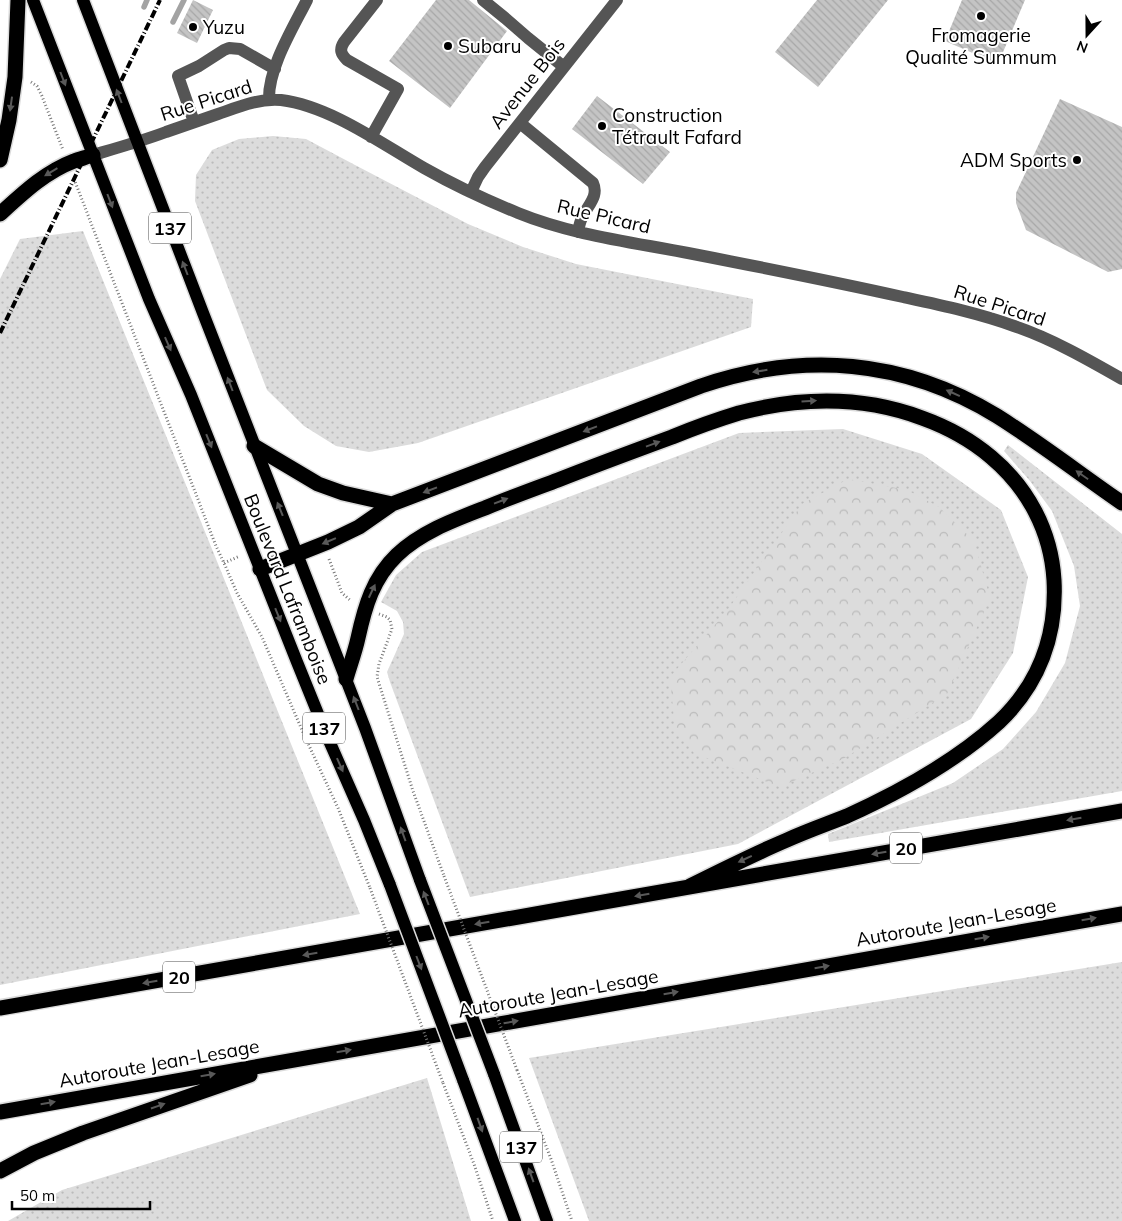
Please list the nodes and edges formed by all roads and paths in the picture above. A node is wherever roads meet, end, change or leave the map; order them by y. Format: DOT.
graph roads {
  1 [pos="18,0"];
  2 [pos="33,0"];
  3 [pos="83,0"];
  4 [pos="307,0"];
  5 [pos="377,0"];
  6 [pos="483,0"];
  7 [pos="616,0"];
  8 [pos="564,67"];
  9 [pos="275,69"];
  10 [pos="26,80"];
  11 [pos="269,100"];
  12 [pos="194,122"];
  13 [pos="520,123"];
  14 [pos="371,137"];
  15 [pos="136,142"];
  16 [pos="64,153"];
  17 [pos="93,155"];
  18 [pos="0,160"];
  19 [pos="78,189"];
  20 [pos="471,192"];
  21 [pos="0,214"];
  22 [pos="578,232"];
  23 [pos="1122,379"];
  24 [pos="254,446"];
  25 [pos="1122,503"];
  26 [pos="392,504"];
  27 [pos="298,554"];
  28 [pos="328,557"];
  29 [pos="235,558"];
  30 [pos="224,563"];
  31 [pos="260,570"];
  32 [pos="354,602"];
  33 [pos="374,612"];
  34 [pos="346,679"];
  35 [pos="1122,811"];
  36 [pos="690,886"];
  37 [pos="1122,914"];
  38 [pos="0,1008"];
  39 [pos="296,1059"];
  40 [pos="0,1112"];
  41 [pos="0,1172"];
  42 [pos="493,1221"];
  43 [pos="515,1221"];
  44 [pos="547,1221"];
  45 [pos="572,1221"];
  1 -- 18 [label="highway, one-way"];
  2 -- 17 [label="main road, Boulevard Laframboise / 137, one-way"];
  15 -- 3 [label="main road, Boulevard Laframboise / 137, one-way"];
  4 -- 9 [label="street"];
  5 -- 14 [label="street"];
  6 -- 8 [label="street"];
  7 -- 8 [label="street, Avenue Bois"];
  8 -- 13 [label="street, Avenue Bois"];
  9 -- 11 [label="street"];
  9 -- 12 [label="street"];
  10 -- 16 [label="path"];
  11 -- 12 [label="street, Rue Picard"];
  11 -- 14 [label="street, Rue Picard"];
  12 -- 15 [label="street, Rue Picard"];
  13 -- 20 [label="street, Avenue Bois"];
  13 -- 22 [label="street"];
  14 -- 20 [label="street, Rue Picard"];
  15 -- 17 [label="street, Rue Picard"];
  24 -- 15 [label="main road, Boulevard Laframboise / 137, one-way"];
  17 -- 21 [label="highway, one-way"];
  17 -- 31 [label="main road, Boulevard Laframboise / 137, one-way"];
  19 -- 30 [label="path"];
  20 -- 22 [label="street, Rue Picard"];
  22 -- 23 [label="street, Rue Picard"];
  24 -- 26 [label="highway"];
  27 -- 24 [label="main road, Boulevard Laframboise / 137, one-way"];
  25 -- 26 [label="highway, one-way"];
  26 -- 27 [label="highway, one-way"];
  27 -- 31 [label="highway"];
  27 -- 34 [label="main road, Boulevard Laframboise / 137"];
  28 -- 32 [label="path"];
  29 -- 30 [label="path"];
  30 -- 42 [label="path, bridge"];
  31 -- 43 [label="main road, Boulevard Laframboise / 137, one-way, bridge"];
  33 -- 45 [label="path, bridge"];
  34 -- 36 [label="highway, one-way"];
  44 -- 34 [label="main road, Boulevard Laframboise / 137, one-way, bridge"];
  35 -- 36 [label="highway, 20, one-way"];
  36 -- 38 [label="highway, 20, one-way"];
  39 -- 37 [label="highway, Autoroute Jean-Lesage, one-way"];
  40 -- 39 [label="highway, Autoroute Jean-Lesage, one-way"];
  41 -- 39 [label="highway, one-way"];
}
